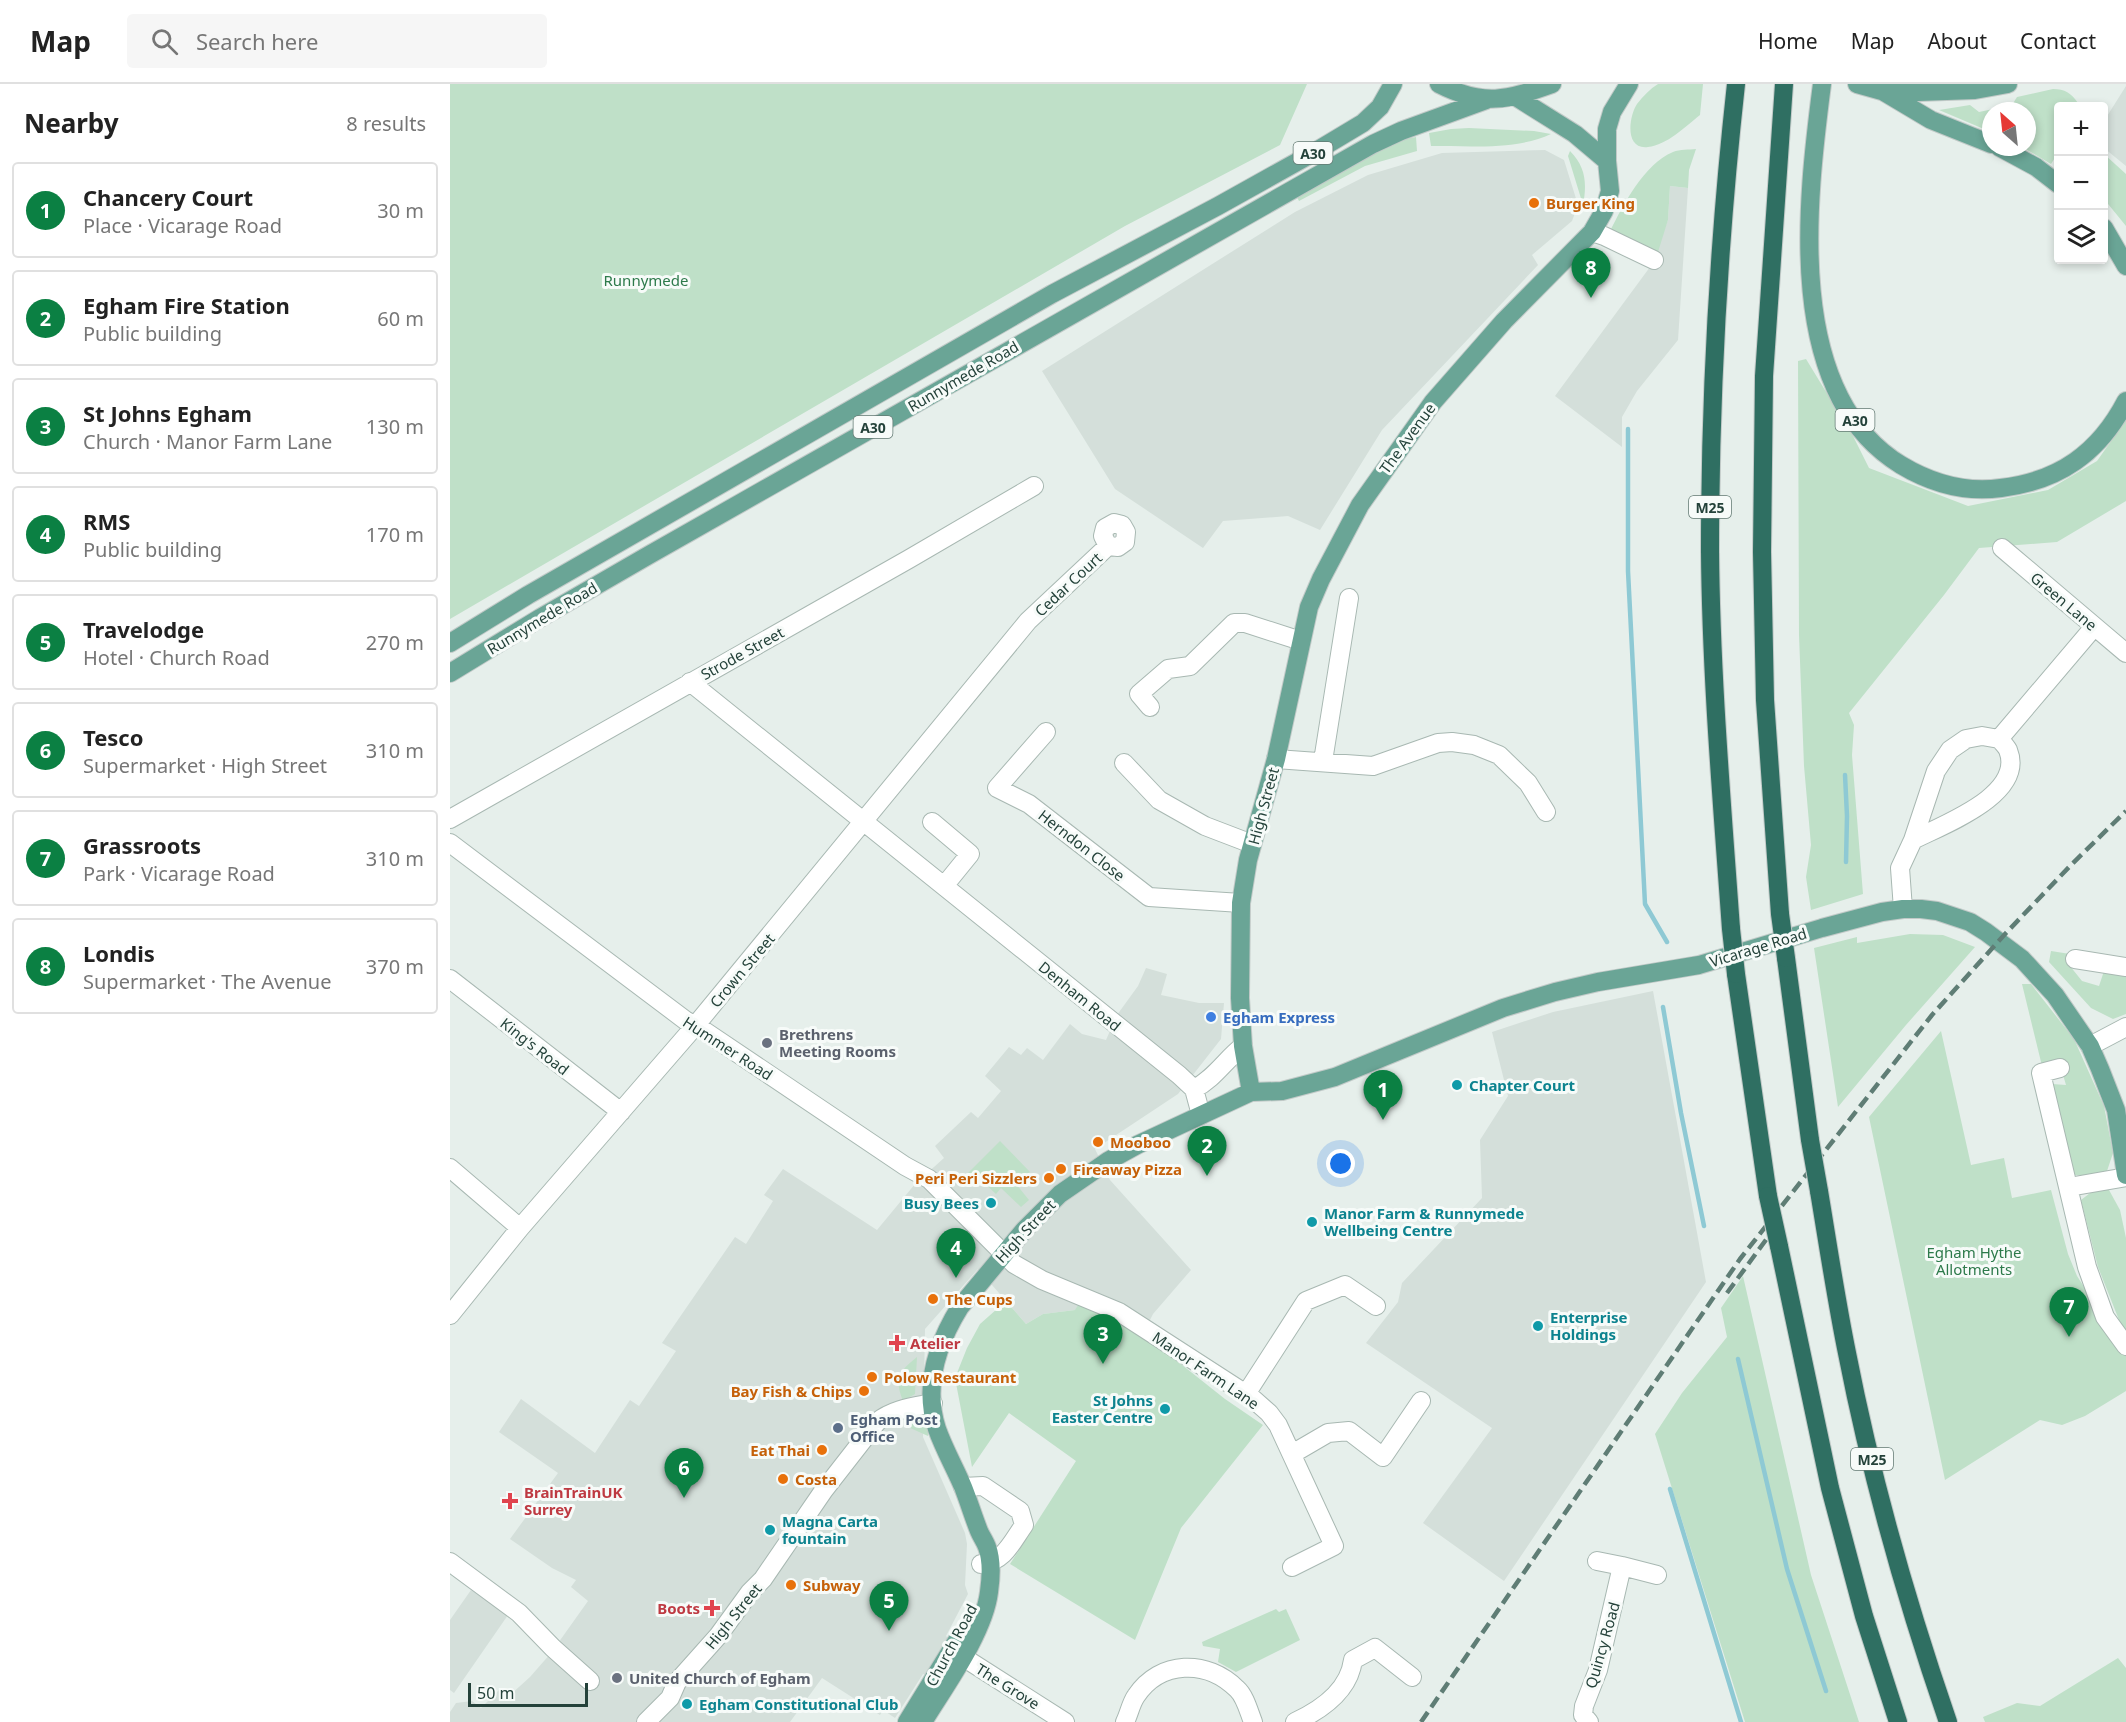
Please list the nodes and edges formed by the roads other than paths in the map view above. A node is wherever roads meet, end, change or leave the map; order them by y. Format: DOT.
graph roads {
  1 [pos="1393,84"];
  2 [pos="1439,84"];
  3 [pos="1552,84"];
  4 [pos="1629,84"];
  5 [pos="1736,84"];
  6 [pos="1857,84"];
  7 [pos="2008,84"];
  8 [pos="1783,86"];
  9 [pos="1821,92"];
  10 [pos="1882,92"];
  11 [pos="1516,97"];
  12 [pos="1486,100"];
  13 [pos="1982,140"];
  14 [pos="2016,156"];
  15 [pos="1607,161"];
  16 [pos="2054,181"];
  17 [pos="1592,232"];
  18 [pos="2108,236"];
  19 [pos="1654,260"];
  20 [pos="2126,266"];
  21 [pos="2126,401"];
  22 [pos="1034,486"];
  23 [pos="1108,546"];
  24 [pos="2002,548"];
  25 [pos="1349,598"];
  26 [pos="1028,621"];
  27 [pos="2094,627"];
  28 [pos="1301,641"];
  29 [pos="450,644"];
  30 [pos="2126,653"];
  31 [pos="450,673"];
  32 [pos="690,682"];
  33 [pos="1150,707"];
  34 [pos="1046,732"];
  35 [pos="1999,739"];
  36 [pos="1276,759"];
  37 [pos="1323,762"];
  38 [pos="1124,763"];
  39 [pos="1546,812"];
  40 [pos="450,819"];
  41 [pos="864,822"];
  42 [pos="932,822"];
  43 [pos="1913,840"];
  44 [pos="450,843"];
  45 [pos="1252,844"];
  46 [pos="944,886"];
  47 [pos="1241,903"];
  48 [pos="1903,909"];
  49 [pos="2084,965"];
  50 [pos="2126,967"];
  51 [pos="450,979"];
  52 [pos="695,1026"];
  53 [pos="2126,1027"];
  54 [pos="1243,1046"];
  55 [pos="2090,1046"];
  56 [pos="2060,1068"];
  57 [pos="1194,1089"];
  58 [pos="1251,1092"];
  59 [pos="621,1112"];
  60 [pos="1201,1115"];
  61 [pos="450,1168"];
  62 [pos="2126,1176"];
  63 [pos="2069,1187"];
  64 [pos="520,1228"];
  65 [pos="1004,1253"];
  66 [pos="1376,1306"];
  67 [pos="450,1315"];
  68 [pos="2126,1346"];
  69 [pos="1246,1394"];
  70 [pos="1421,1401"];
  71 [pos="933,1403"];
  72 [pos="1292,1454"];
  73 [pos="963,1487"];
  74 [pos="1597,1561"];
  75 [pos="450,1562"];
  76 [pos="986,1564"];
  77 [pos="1623,1566"];
  78 [pos="1292,1567"];
  79 [pos="1657,1575"];
  80 [pos="957,1654"];
  81 [pos="1413,1677"];
  82 [pos="590,1682"];
  83 [pos="646,1722"];
  84 [pos="907,1722"];
  85 [pos="923,1722"];
  86 [pos="1065,1722"];
  87 [pos="1125,1722"];
  88 [pos="1253,1722"];
  89 [pos="1295,1722"];
  90 [pos="1589,1722"];
  91 [pos="1898,1722"];
  92 [pos="1948,1722"];
  1 -- 29 [label="main road, Runnymede Road / A30"];
  2 -- 12 [label="main road, A30"];
  3 -- 11 [label="main road, A30"];
  4 -- 15 [label="main road, The Avenue"];
  5 -- 91 [label="highway, M25, bridge"];
  6 -- 10 [label="main road"];
  7 -- 10 [label="main road"];
  8 -- 92 [label="highway, M25, bridge"];
  9 -- 21 [label="main road, A30"];
  10 -- 13 [label="main road"];
  11 -- 12 [label="main road, A30"];
  11 -- 15 [label="main road"];
  12 -- 31 [label="main road, Runnymede Road / A30"];
  14 -- 16 [label="main road"];
  15 -- 17 [label="main road, The Avenue"];
  17 -- 19 [label="street"];
  17 -- 28 [label="main road, The Avenue"];
  18 -- 20 [label="main road"];
  22 -- 32 [label="street, Strode Street"];
  23 -- 26 [label="street, Cedar Court"];
  24 -- 27 [label="street, Green Lane"];
  25 -- 37 [label="street"];
  26 -- 41 [label="street, Crown Street"];
  27 -- 30 [label="street, Green Lane"];
  27 -- 35 [label="street"];
  28 -- 33 [label="street"];
  28 -- 36 [label="main road, The Avenue"];
  32 -- 40 [label="street, Strode Street"];
  32 -- 41 [label="street, Denham Road"];
  34 -- 47 [label="street, Herndon Close"];
  35 -- 43 [label="street"];
  35 -- 43 [label="street"];
  36 -- 37 [label="street"];
  36 -- 45 [label="main road, High Street"];
  37 -- 39 [label="street"];
  38 -- 45 [label="street"];
  41 -- 46 [label="street, Denham Road"];
  41 -- 52 [label="street, Crown Street"];
  42 -- 46 [label="street"];
  43 -- 48 [label="street"];
  44 -- 52 [label="street, Hummer Road"];
  45 -- 47 [label="main road, High Street"];
  46 -- 57 [label="street, Denham Road"];
  47 -- 54 [label="main road, High Street"];
  48 -- 55 [label="main road, Vicarage Road"];
  48 -- 58 [label="main road, Vicarage Road"];
  49 -- 50 [label="street"];
  51 -- 59 [label="street, King's Road"];
  52 -- 59 [label="street, Crown Street"];
  52 -- 65 [label="street, Hummer Road"];
  53 -- 55 [label="street"];
  54 -- 57 [label="street"];
  54 -- 58 [label="main road, High Street"];
  55 -- 62 [label="main road, Vicarage Road"];
  56 -- 63 [label="street"];
  57 -- 60 [label="street"];
  58 -- 60 [label="main road, High Street"];
  59 -- 64 [label="street, Crown Street"];
  60 -- 65 [label="main road, High Street"];
  61 -- 64 [label="street"];
  62 -- 63 [label="street, Vicarage Road"];
  63 -- 68 [label="street"];
  64 -- 67 [label="street, Crown Street"];
  65 -- 69 [label="street, Manor Farm Lane"];
  65 -- 71 [label="main road, High Street"];
  66 -- 69 [label="street"];
  69 -- 72 [label="street, Manor Farm Lane"];
  70 -- 72 [label="street"];
  71 -- 73 [label="main road, Church Road"];
  71 -- 83 [label="street, High Street"];
  72 -- 78 [label="street, Manor Farm Lane"];
  73 -- 76 [label="main road, Church Road"];
  73 -- 76 [label="street"];
  74 -- 77 [label="street"];
  75 -- 82 [label="street"];
  76 -- 80 [label="main road, Church Road"];
  77 -- 79 [label="street"];
  77 -- 90 [label="street, Quincy Road"];
  80 -- 84 [label="main road, Church Road"];
  80 -- 85 [label="main road, Church Road"];
  80 -- 86 [label="street, The Grove"];
  81 -- 89 [label="street"];
  87 -- 88 [label="street"];
}
